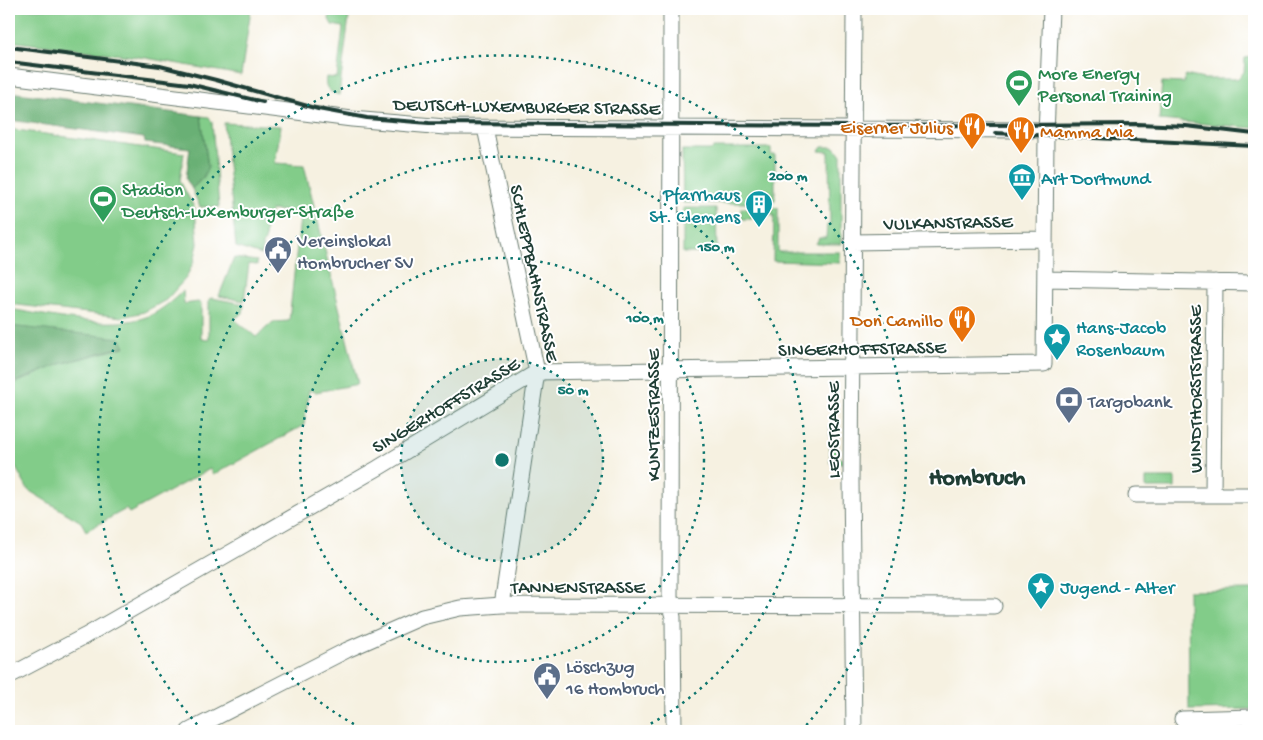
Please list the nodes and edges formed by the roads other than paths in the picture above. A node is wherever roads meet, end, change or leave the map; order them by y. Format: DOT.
graph roads {
  1 [pos="671,9"];
  2 [pos="854,9"];
  3 [pos="1051,9"];
  4 [pos="9,76"];
  5 [pos="485,128"];
  6 [pos="671,129"];
  7 [pos="853,129"];
  8 [pos="1046,130"];
  9 [pos="1045,239"];
  10 [pos="852,242"];
  11 [pos="1045,279"];
  12 [pos="1215,282"];
  13 [pos="1254,283"];
  14 [pos="852,366"];
  15 [pos="672,369"];
  16 [pos="537,372"];
  17 [pos="1136,495"];
  18 [pos="1214,495"];
  19 [pos="1254,495"];
  20 [pos="502,605"];
  21 [pos="670,606"];
  22 [pos="853,606"];
  23 [pos="994,606"];
  24 [pos="9,674"];
  25 [pos="1254,717"];
  26 [pos="1182,719"];
  27 [pos="189,731"];
  28 [pos="674,731"];
  29 [pos="854,731"];
  1 -- 6 [label="street, KUNTZESTRASSE"];
  2 -- 7 [label="street, LEOSTRASSE"];
  3 -- 8 [label="street"];
  4 -- 5 [label="street, DEUTSCH-LUXEMBURGER STRASSE"];
  5 -- 6 [label="street, DEUTSCH-LUXEMBURGER STRASSE"];
  5 -- 16 [label="street, SCHLEPPBAHNSTRASSE"];
  6 -- 7 [label="street, DEUTSCH-LUXEMBURGER STRASSE"];
  6 -- 15 [label="street, KUNTZESTRASSE"];
  7 -- 8 [label="street, DEUTSCH-LUXEMBURGER STRASSE"];
  7 -- 10 [label="street, LEOSTRASSE"];
  8 -- 9 [label="street"];
  9 -- 10 [label="street, VULKANSTRASSE"];
  9 -- 11 [label="street"];
  10 -- 14 [label="street, LEOSTRASSE"];
  11 -- 12 [label="street"];
  11 -- 14 [label="street, SINGERHOFFSTRASSE"];
  12 -- 13 [label="street"];
  12 -- 18 [label="street, WINDTHORSTSTRASSE"];
  14 -- 15 [label="street, SINGERHOFFSTRASSE"];
  14 -- 22 [label="street, LEOSTRASSE"];
  15 -- 16 [label="street, SINGERHOFFSTRASSE"];
  15 -- 21 [label="street, KUNTZESTRASSE"];
  16 -- 20 [label="street, SCHLEPPBAHNSTRASSE"];
  16 -- 24 [label="street, SINGERHOFFSTRASSE"];
  17 -- 18 [label="street"];
  18 -- 19 [label="street"];
  20 -- 21 [label="street, TANNENSTRASSE"];
  20 -- 27 [label="street, TANNENSTRASSE"];
  21 -- 22 [label="street, TANNENSTRASSE"];
  21 -- 28 [label="street, KUNTZESTRASSE"];
  22 -- 23 [label="street, TANNENSTRASSE"];
  22 -- 29 [label="street, LEOSTRASSE"];
  25 -- 26 [label="street"];
}
